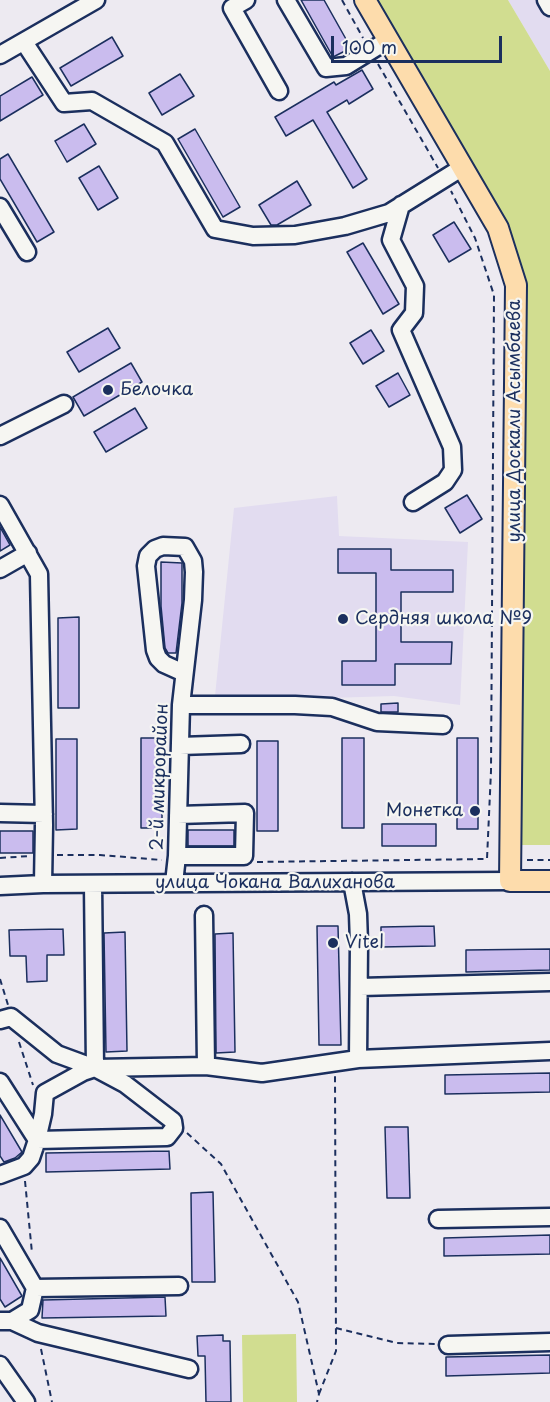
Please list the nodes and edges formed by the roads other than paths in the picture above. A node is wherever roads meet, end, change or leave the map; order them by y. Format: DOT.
graph roads {
  1 [pos="96,0"];
  2 [pos="246,0"];
  3 [pos="286,0"];
  4 [pos="365,0"];
  5 [pos="546,0"];
  6 [pos="550,7"];
  7 [pos="388,40"];
  8 [pos="24,42"];
  9 [pos="0,55"];
  10 [pos="279,91"];
  11 [pos="463,167"];
  12 [pos="401,205"];
  13 [pos="0,207"];
  14 [pos="27,252"];
  15 [pos="64,404"];
  16 [pos="0,436"];
  17 [pos="413,502"];
  18 [pos="0,505"];
  19 [pos="28,553"];
  20 [pos="0,569"];
  21 [pos="184,673"];
  22 [pos="181,705"];
  23 [pos="443,725"];
  24 [pos="242,744"];
  25 [pos="180,746"];
  26 [pos="0,813"];
  27 [pos="44,814"];
  28 [pos="178,815"];
  29 [pos="177,856"];
  30 [pos="510,881"];
  31 [pos="550,881"];
  32 [pos="352,882"];
  33 [pos="174,883"];
  34 [pos="43,884"];
  35 [pos="93,884"];
  36 [pos="0,886"];
  37 [pos="204,915"];
  38 [pos="550,982"];
  39 [pos="360,987"];
  40 [pos="0,1020"];
  41 [pos="550,1051"];
  42 [pos="358,1059"];
  43 [pos="206,1066"];
  44 [pos="95,1068"];
  45 [pos="0,1082"];
  46 [pos="37,1140"];
  47 [pos="0,1175"];
  48 [pos="550,1217"];
  49 [pos="438,1219"];
  50 [pos="0,1228"];
  51 [pos="179,1286"];
  52 [pos="35,1288"];
  53 [pos="6,1321"];
  54 [pos="550,1342"];
  55 [pos="448,1345"];
  56 [pos="0,1365"];
  57 [pos="189,1369"];
  58 [pos="26,1402"];
  1 -- 8 [label="street"];
  2 -- 10 [label="street"];
  3 -- 7 [label="street"];
  4 -- 7 [label="main road, улица Доскали Асымбаева"];
  5 -- 6 [label="street"];
  7 -- 11 [label="main road, улица Доскали Асымбаева"];
  8 -- 9 [label="street"];
  8 -- 12 [label="street"];
  11 -- 12 [label="street"];
  11 -- 30 [label="main road, улица Доскали Асымбаева"];
  12 -- 17 [label="street"];
  13 -- 14 [label="street"];
  15 -- 16 [label="street"];
  18 -- 19 [label="street"];
  19 -- 20 [label="street"];
  19 -- 27 [label="street"];
  21 -- 21 [label="street, 2-й микрорайон"];
  21 -- 22 [label="street, 2-й микрорайон"];
  22 -- 23 [label="street"];
  22 -- 25 [label="street, 2-й микрорайон"];
  24 -- 25 [label="street"];
  25 -- 28 [label="street, 2-й микрорайон"];
  26 -- 27 [label="street"];
  27 -- 34 [label="street"];
  28 -- 29 [label="street, 2-й микрорайон"];
  28 -- 29 [label="street"];
  29 -- 33 [label="street, 2-й микрорайон"];
  30 -- 31 [label="main road, улица Чокана Валиханова"];
  30 -- 32 [label="street, улица Чокана Валиханова"];
  32 -- 33 [label="street, улица Чокана Валиханова"];
  32 -- 39 [label="street"];
  33 -- 35 [label="street, улица Чокана Валиханова"];
  34 -- 35 [label="street, улица Чокана Валиханова"];
  34 -- 36 [label="street, улица Чокана Валиханова"];
  35 -- 44 [label="street"];
  37 -- 43 [label="street"];
  38 -- 39 [label="street"];
  39 -- 42 [label="street"];
  40 -- 44 [label="street"];
  41 -- 42 [label="street"];
  42 -- 43 [label="street"];
  43 -- 44 [label="street"];
  44 -- 46 [label="street"];
  44 -- 46 [label="street"];
  45 -- 46 [label="street"];
  46 -- 47 [label="street"];
  48 -- 49 [label="street"];
  50 -- 52 [label="street"];
  51 -- 52 [label="street"];
  52 -- 53 [label="street"];
  53 -- 57 [label="street"];
  54 -- 55 [label="street"];
  56 -- 58 [label="street"];
}
